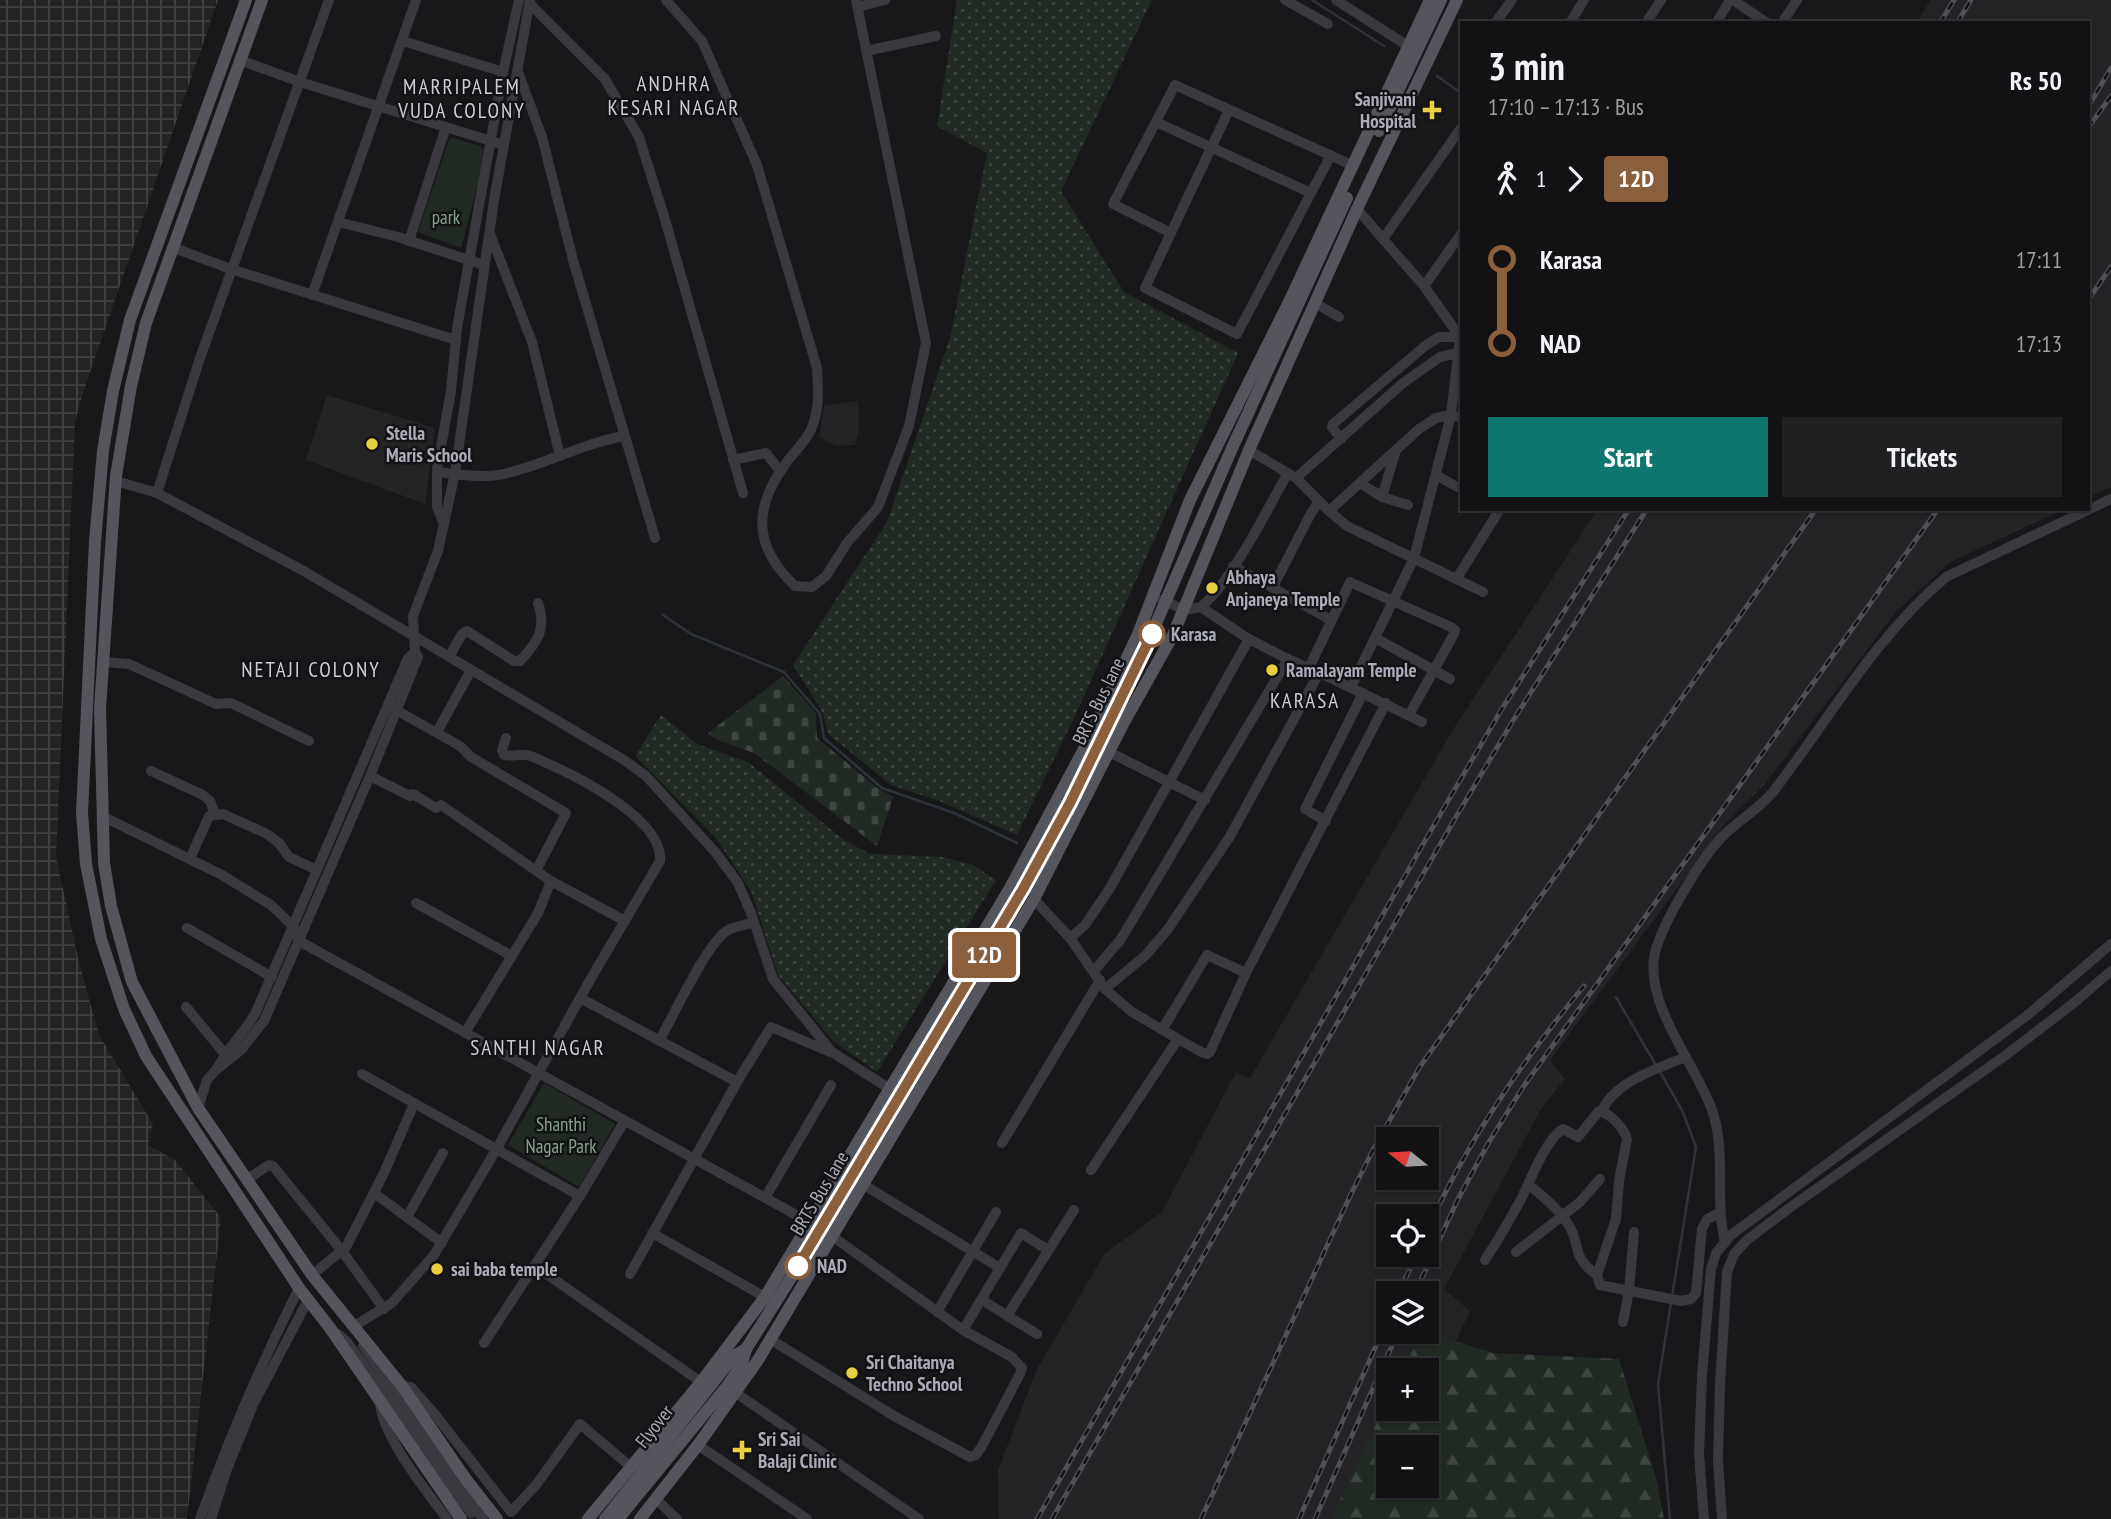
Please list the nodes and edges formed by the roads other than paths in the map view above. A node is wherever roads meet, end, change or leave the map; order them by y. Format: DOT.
graph roads {
  1 [pos="246,0"];
  2 [pos="262,0"];
  3 [pos="329,0"];
  4 [pos="416,0"];
  5 [pos="666,0"];
  6 [pos="885,0"];
  7 [pos="1285,0"];
  8 [pos="1336,0"];
  9 [pos="1430,0"];
  10 [pos="1441,0"];
  11 [pos="1457,0"];
  12 [pos="1511,0"];
  13 [pos="1584,0"];
  14 [pos="1661,0"];
  15 [pos="1731,0"];
  16 [pos="1797,0"];
  17 [pos="523,1"];
  18 [pos="857,4"];
  19 [pos="1496,21"];
  20 [pos="1571,21"];
  21 [pos="1647,21"];
  22 [pos="1717,21"];
  23 [pos="1764,21"];
  24 [pos="1783,21"];
  25 [pos="1328,24"];
  26 [pos="936,36"];
  27 [pos="403,41"];
  28 [pos="1408,47"];
  29 [pos="866,51"];
  30 [pos="240,60"];
  31 [pos="503,72"];
  32 [pos="517,72"];
  33 [pos="300,82"];
  34 [pos="380,106"];
  35 [pos="1229,110"];
  36 [pos="1156,122"];
  37 [pos="446,127"];
  38 [pos="1460,129"];
  39 [pos="490,141"];
  40 [pos="504,145"];
  41 [pos="1211,147"];
  42 [pos="1331,155"];
  43 [pos="1354,166"];
  44 [pos="1311,193"];
  45 [pos="1357,209"];
  46 [pos="338,222"];
  47 [pos="490,233"];
  48 [pos="1171,233"];
  49 [pos="1460,235"];
  50 [pos="1383,239"];
  51 [pos="409,241"];
  52 [pos="174,248"];
  53 [pos="470,261"];
  54 [pos="484,265"];
  55 [pos="231,269"];
  56 [pos="1424,286"];
  57 [pos="312,295"];
  58 [pos="1315,303"];
  59 [pos="1339,317"];
  60 [pos="456,341"];
  61 [pos="1459,341"];
  62 [pos="1456,416"];
  63 [pos="1337,434"];
  64 [pos="625,436"];
  65 [pos="1396,449"];
  66 [pos="1250,450"];
  67 [pos="560,456"];
  68 [pos="733,460"];
  69 [pos="780,471"];
  70 [pos="438,472"];
  71 [pos="454,473"];
  72 [pos="1288,473"];
  73 [pos="1436,475"];
  74 [pos="116,481"];
  75 [pos="1360,482"];
  76 [pos="1460,488"];
  77 [pos="157,493"];
  78 [pos="743,493"];
  79 [pos="1382,497"];
  80 [pos="2111,499"];
  81 [pos="1319,502"];
  82 [pos="1408,505"];
  83 [pos="2090,509"];
  84 [pos="1329,511"];
  85 [pos="1498,511"];
  86 [pos="2087,511"];
  87 [pos="443,522"];
  88 [pos="655,537"];
  89 [pos="1414,558"];
  90 [pos="1233,566"];
  91 [pos="1457,578"];
  92 [pos="1273,587"];
  93 [pos="1483,592"];
  94 [pos="1153,597"];
  95 [pos="1392,601"];
  96 [pos="1166,602"];
  97 [pos="538,603"];
  98 [pos="1201,607"];
  99 [pos="1185,610"];
  100 [pos="1331,620"];
  101 [pos="413,635"];
  102 [pos="1375,638"];
  103 [pos="1249,639"];
  104 [pos="415,652"];
  105 [pos="449,657"];
  106 [pos="1288,659"];
  107 [pos="104,663"];
  108 [pos="1309,668"];
  109 [pos="471,670"];
  110 [pos="1434,670"];
  111 [pos="1319,673"];
  112 [pos="1450,679"];
  113 [pos="1351,687"];
  114 [pos="1363,693"];
  115 [pos="1386,703"];
  116 [pos="396,710"];
  117 [pos="1409,715"];
  118 [pos="1422,722"];
  119 [pos="437,732"];
  120 [pos="506,738"];
  121 [pos="309,741"];
  122 [pos="1109,752"];
  123 [pos="151,771"];
  124 [pos="370,776"];
  125 [pos="1169,783"];
  126 [pos="1206,800"];
  127 [pos="215,814"];
  128 [pos="102,816"];
  129 [pos="1326,821"];
  130 [pos="190,859"];
  131 [pos="537,869"];
  132 [pos="317,870"];
  133 [pos="551,881"];
  134 [pos="1034,898"];
  135 [pos="416,903"];
  136 [pos="625,921"];
  137 [pos="754,922"];
  138 [pos="293,926"];
  139 [pos="187,928"];
  140 [pos="1070,938"];
  141 [pos="299,941"];
  142 [pos="2111,944"];
  143 [pos="512,956"];
  144 [pos="2111,971"];
  145 [pos="1246,973"];
  146 [pos="272,977"];
  147 [pos="1100,980"];
  148 [pos="580,998"];
  149 [pos="186,1007"];
  150 [pos="1162,1030"];
  151 [pos="465,1034"];
  152 [pos="1178,1039"];
  153 [pos="659,1041"];
  154 [pos="832,1052"];
  155 [pos="225,1054"];
  156 [pos="1685,1057"];
  157 [pos="216,1070"];
  158 [pos="362,1074"];
  159 [pos="538,1075"];
  160 [pos="737,1082"];
  161 [pos="831,1085"];
  162 [pos="890,1089"];
  163 [pos="414,1104"];
  164 [pos="198,1108"];
  165 [pos="1602,1111"];
  166 [pos="624,1122"];
  167 [pos="1002,1143"];
  168 [pos="496,1150"];
  169 [pos="443,1153"];
  170 [pos="693,1159"];
  171 [pos="1091,1170"];
  172 [pos="1600,1179"];
  173 [pos="246,1181"];
  174 [pos="864,1185"];
  175 [pos="1529,1185"];
  176 [pos="374,1193"];
  177 [pos="580,1196"];
  178 [pos="765,1198"];
  179 [pos="1074,1210"];
  180 [pos="996,1212"];
  181 [pos="1719,1213"];
  182 [pos="1562,1214"];
  183 [pos="407,1217"];
  184 [pos="809,1223"];
  185 [pos="653,1233"];
  186 [pos="1634,1233"];
  187 [pos="832,1236"];
  188 [pos="1725,1242"];
  189 [pos="442,1243"];
  190 [pos="1048,1250"];
  191 [pos="342,1251"];
  192 [pos="974,1252"];
  193 [pos="1516,1252"];
  194 [pos="1485,1260"];
  195 [pos="535,1266"];
  196 [pos="1000,1268"];
  197 [pos="630,1274"];
  198 [pos="312,1275"];
  199 [pos="1597,1275"];
  200 [pos="299,1288"];
  201 [pos="1629,1291"];
  202 [pos="765,1297"];
  203 [pos="308,1300"];
  204 [pos="982,1300"];
  205 [pos="384,1309"];
  206 [pos="937,1312"];
  207 [pos="345,1315"];
  208 [pos="1007,1316"];
  209 [pos="1623,1322"];
  210 [pos="354,1326"];
  211 [pos="330,1328"];
  212 [pos="963,1330"];
  213 [pos="1037,1334"];
  214 [pos="770,1339"];
  215 [pos="484,1343"];
  216 [pos="738,1360"];
  217 [pos="701,1382"];
  218 [pos="727,1385"];
  219 [pos="402,1386"];
  220 [pos="380,1403"];
  221 [pos="698,1445"];
  222 [pos="631,1467"];
  223 [pos="656,1499"];
  224 [pos="200,1519"];
  225 [pos="211,1519"];
  226 [pos="447,1519"];
  227 [pos="461,1519"];
  228 [pos="476,1519"];
  229 [pos="483,1519"];
  230 [pos="497,1519"];
  231 [pos="588,1519"];
  232 [pos="605,1519"];
  233 [pos="618,1519"];
  234 [pos="640,1519"];
  235 [pos="677,1519"];
  236 [pos="807,1519"];
  237 [pos="919,1519"];
  238 [pos="1704,1519"];
  239 [pos="1722,1519"];
  1 -- 200 [label="main road"];
  2 -- 30 [label="main road"];
  3 -- 33 [label="street"];
  4 -- 27 [label="street"];
  5 -- 69 [label="street"];
  6 -- 18 [label="street"];
  7 -- 25 [label="street"];
  8 -- 28 [label="street"];
  9 -- 28 [label="main road"];
  10 -- 96 [label="main road, BRTS Bus lane"];
  11 -- 45 [label="main road"];
  12 -- 19 [label="street"];
  13 -- 20 [label="street"];
  14 -- 21 [label="street"];
  15 -- 22 [label="street"];
  15 -- 23 [label="street"];
  16 -- 24 [label="street"];
  17 -- 31 [label="street"];
  17 -- 32 [label="street"];
  17 -- 68 [label="street"];
  18 -- 29 [label="street"];
  26 -- 29 [label="street"];
  27 -- 31 [label="street"];
  27 -- 34 [label="street"];
  28 -- 43 [label="main road"];
  29 -- 69 [label="street"];
  30 -- 33 [label="street"];
  30 -- 52 [label="main road"];
  31 -- 39 [label="street"];
  32 -- 40 [label="street"];
  32 -- 64 [label="street"];
  33 -- 34 [label="street"];
  33 -- 55 [label="street"];
  34 -- 37 [label="street"];
  34 -- 46 [label="street"];
  35 -- 36 [label="street"];
  35 -- 41 [label="street"];
  35 -- 42 [label="street"];
  36 -- 41 [label="street"];
  36 -- 48 [label="street"];
  37 -- 39 [label="street"];
  37 -- 51 [label="street"];
  38 -- 50 [label="street"];
  39 -- 40 [label="street"];
  39 -- 53 [label="street"];
  40 -- 47 [label="street"];
  41 -- 44 [label="street"];
  41 -- 48 [label="street"];
  42 -- 43 [label="street"];
  42 -- 44 [label="street"];
  43 -- 94 [label="main road"];
  44 -- 48 [label="street"];
  45 -- 50 [label="street"];
  45 -- 58 [label="main road"];
  46 -- 51 [label="street"];
  46 -- 57 [label="street"];
  47 -- 54 [label="street"];
  47 -- 67 [label="street"];
  49 -- 56 [label="street"];
  50 -- 56 [label="street"];
  51 -- 53 [label="street"];
  52 -- 55 [label="street"];
  52 -- 74 [label="main road"];
  53 -- 54 [label="street"];
  53 -- 60 [label="street"];
  54 -- 71 [label="street"];
  55 -- 57 [label="street"];
  55 -- 77 [label="street"];
  56 -- 61 [label="street"];
  57 -- 60 [label="street"];
  58 -- 59 [label="street"];
  58 -- 66 [label="main road"];
  60 -- 70 [label="street"];
  61 -- 62 [label="street"];
  61 -- 63 [label="street"];
  61 -- 63 [label="street"];
  62 -- 65 [label="street"];
  62 -- 73 [label="street"];
  63 -- 72 [label="street"];
  64 -- 67 [label="street"];
  64 -- 88 [label="street"];
  65 -- 75 [label="street"];
  65 -- 79 [label="street"];
  66 -- 72 [label="street"];
  66 -- 99 [label="main road"];
  67 -- 71 [label="street"];
  68 -- 69 [label="street"];
  68 -- 78 [label="street"];
  70 -- 71 [label="street"];
  70 -- 87 [label="street"];
  71 -- 87 [label="street"];
  72 -- 81 [label="street"];
  72 -- 90 [label="street"];
  73 -- 76 [label="street"];
  73 -- 89 [label="street"];
  74 -- 77 [label="street"];
  74 -- 107 [label="main road"];
  75 -- 79 [label="street"];
  75 -- 84 [label="street"];
  77 -- 101 [label="street"];
  79 -- 82 [label="street"];
  80 -- 83 [label="street"];
  81 -- 84 [label="street"];
  81 -- 92 [label="street"];
  84 -- 89 [label="street"];
  85 -- 91 [label="street"];
  86 -- 156 [label="street"];
  87 -- 101 [label="street"];
  89 -- 91 [label="street"];
  89 -- 95 [label="street"];
  90 -- 92 [label="street"];
  90 -- 98 [label="street"];
  91 -- 93 [label="street"];
  92 -- 100 [label="street"];
  94 -- 96 [label="street"];
  94 -- 162 [label="main road"];
  95 -- 100 [label="street"];
  95 -- 102 [label="street"];
  95 -- 110 [label="street"];
  96 -- 99 [label="street"];
  96 -- 216 [label="main road, BRTS Bus lane"];
  97 -- 105 [label="street"];
  98 -- 99 [label="street"];
  98 -- 103 [label="street"];
  99 -- 122 [label="main road"];
  100 -- 108 [label="street"];
  101 -- 104 [label="street"];
  101 -- 105 [label="street"];
  102 -- 110 [label="street"];
  102 -- 113 [label="street"];
  103 -- 106 [label="street"];
  103 -- 125 [label="street"];
  104 -- 116 [label="street"];
  104 -- 132 [label="street"];
  105 -- 109 [label="street"];
  106 -- 108 [label="street"];
  106 -- 126 [label="street"];
  107 -- 121 [label="street"];
  107 -- 128 [label="main road"];
  108 -- 111 [label="street"];
  109 -- 119 [label="street"];
  109 -- 137 [label="street"];
  110 -- 112 [label="street"];
  110 -- 117 [label="street"];
  111 -- 113 [label="street"];
  111 -- 147 [label="street"];
  113 -- 114 [label="street"];
  114 -- 115 [label="street"];
  114 -- 129 [label="street"];
  115 -- 117 [label="street"];
  115 -- 129 [label="street"];
  116 -- 119 [label="street"];
  116 -- 124 [label="street"];
  117 -- 118 [label="street"];
  119 -- 131 [label="street"];
  120 -- 136 [label="street"];
  122 -- 125 [label="street"];
  122 -- 134 [label="main road"];
  123 -- 127 [label="street"];
  124 -- 131 [label="street"];
  124 -- 141 [label="street"];
  125 -- 126 [label="street"];
  125 -- 140 [label="street"];
  126 -- 147 [label="street"];
  127 -- 130 [label="street"];
  127 -- 132 [label="street"];
  128 -- 130 [label="street"];
  128 -- 164 [label="main road"];
  129 -- 145 [label="street"];
  130 -- 138 [label="street"];
  131 -- 133 [label="street"];
  132 -- 138 [label="street"];
  133 -- 136 [label="street"];
  133 -- 143 [label="street"];
  134 -- 140 [label="street"];
  134 -- 174 [label="main road"];
  135 -- 143 [label="street"];
  136 -- 148 [label="street"];
  137 -- 153 [label="street"];
  137 -- 154 [label="street"];
  138 -- 141 [label="street"];
  138 -- 146 [label="street"];
  139 -- 146 [label="street"];
  140 -- 147 [label="street"];
  141 -- 151 [label="street"];
  141 -- 157 [label="street"];
  142 -- 188 [label="street"];
  143 -- 151 [label="street"];
  144 -- 239 [label="street"];
  145 -- 150 [label="street"];
  145 -- 152 [label="street"];
  146 -- 155 [label="street"];
  147 -- 150 [label="street"];
  147 -- 167 [label="street"];
  148 -- 153 [label="street"];
  148 -- 159 [label="street"];
  149 -- 155 [label="street"];
  150 -- 152 [label="street"];
  151 -- 159 [label="street"];
  152 -- 171 [label="street"];
  153 -- 160 [label="street"];
  154 -- 160 [label="street"];
  154 -- 162 [label="street"];
  155 -- 157 [label="street"];
  156 -- 165 [label="street"];
  156 -- 181 [label="street"];
  157 -- 164 [label="street"];
  158 -- 163 [label="street"];
  159 -- 166 [label="street"];
  159 -- 168 [label="street"];
  160 -- 170 [label="street"];
  161 -- 178 [label="street"];
  162 -- 184 [label="main road"];
  163 -- 168 [label="street"];
  163 -- 176 [label="street"];
  164 -- 173 [label="main road"];
  165 -- 175 [label="street"];
  165 -- 199 [label="street"];
  166 -- 170 [label="street"];
  166 -- 177 [label="street"];
  168 -- 177 [label="street"];
  168 -- 189 [label="street"];
  169 -- 183 [label="street"];
  170 -- 178 [label="street"];
  170 -- 185 [label="street"];
  172 -- 182 [label="street"];
  173 -- 191 [label="street"];
  173 -- 198 [label="main road"];
  174 -- 187 [label="main road"];
  174 -- 192 [label="street"];
  175 -- 182 [label="street"];
  175 -- 194 [label="street"];
  176 -- 183 [label="street"];
  176 -- 191 [label="street"];
  177 -- 195 [label="street"];
  178 -- 184 [label="street"];
  179 -- 190 [label="street"];
  180 -- 192 [label="street"];
  181 -- 188 [label="street"];
  181 -- 201 [label="street"];
  182 -- 193 [label="street"];
  182 -- 199 [label="street"];
  183 -- 189 [label="street"];
  184 -- 202 [label="main road"];
  185 -- 197 [label="street"];
  185 -- 202 [label="street"];
  186 -- 201 [label="street"];
  187 -- 206 [label="street"];
  187 -- 214 [label="main road"];
  188 -- 238 [label="street"];
  189 -- 205 [label="street"];
  190 -- 196 [label="street"];
  190 -- 208 [label="street"];
  191 -- 198 [label="street"];
  191 -- 205 [label="street"];
  192 -- 196 [label="street"];
  192 -- 206 [label="street"];
  195 -- 215 [label="street"];
  195 -- 217 [label="street"];
  196 -- 204 [label="street"];
  198 -- 207 [label="main road"];
  199 -- 201 [label="street"];
  200 -- 203 [label="main road"];
  200 -- 224 [label="street"];
  201 -- 209 [label="street"];
  202 -- 217 [label="main road"];
  203 -- 211 [label="main road"];
  203 -- 225 [label="street"];
  204 -- 208 [label="street"];
  204 -- 212 [label="street"];
  205 -- 210 [label="street"];
  206 -- 212 [label="street"];
  207 -- 210 [label="main road"];
  207 -- 229 [label="street"];
  208 -- 213 [label="street"];
  210 -- 219 [label="main road"];
  211 -- 220 [label="main road"];
  211 -- 228 [label="street"];
  212 -- 214 [label="street"];
  214 -- 218 [label="main road"];
  216 -- 218 [label="main road, Flyover"];
  217 -- 222 [label="main road"];
  218 -- 221 [label="main road"];
  218 -- 232 [label="main road, Flyover"];
  218 -- 233 [label="main road, Flyover"];
  218 -- 237 [label="street"];
  219 -- 222 [label="street"];
  219 -- 230 [label="main road"];
  220 -- 226 [label="street"];
  220 -- 227 [label="main road"];
  221 -- 223 [label="main road"];
  221 -- 236 [label="street"];
  222 -- 231 [label="main road"];
  223 -- 234 [label="main road"];
  223 -- 235 [label="street"];
}
